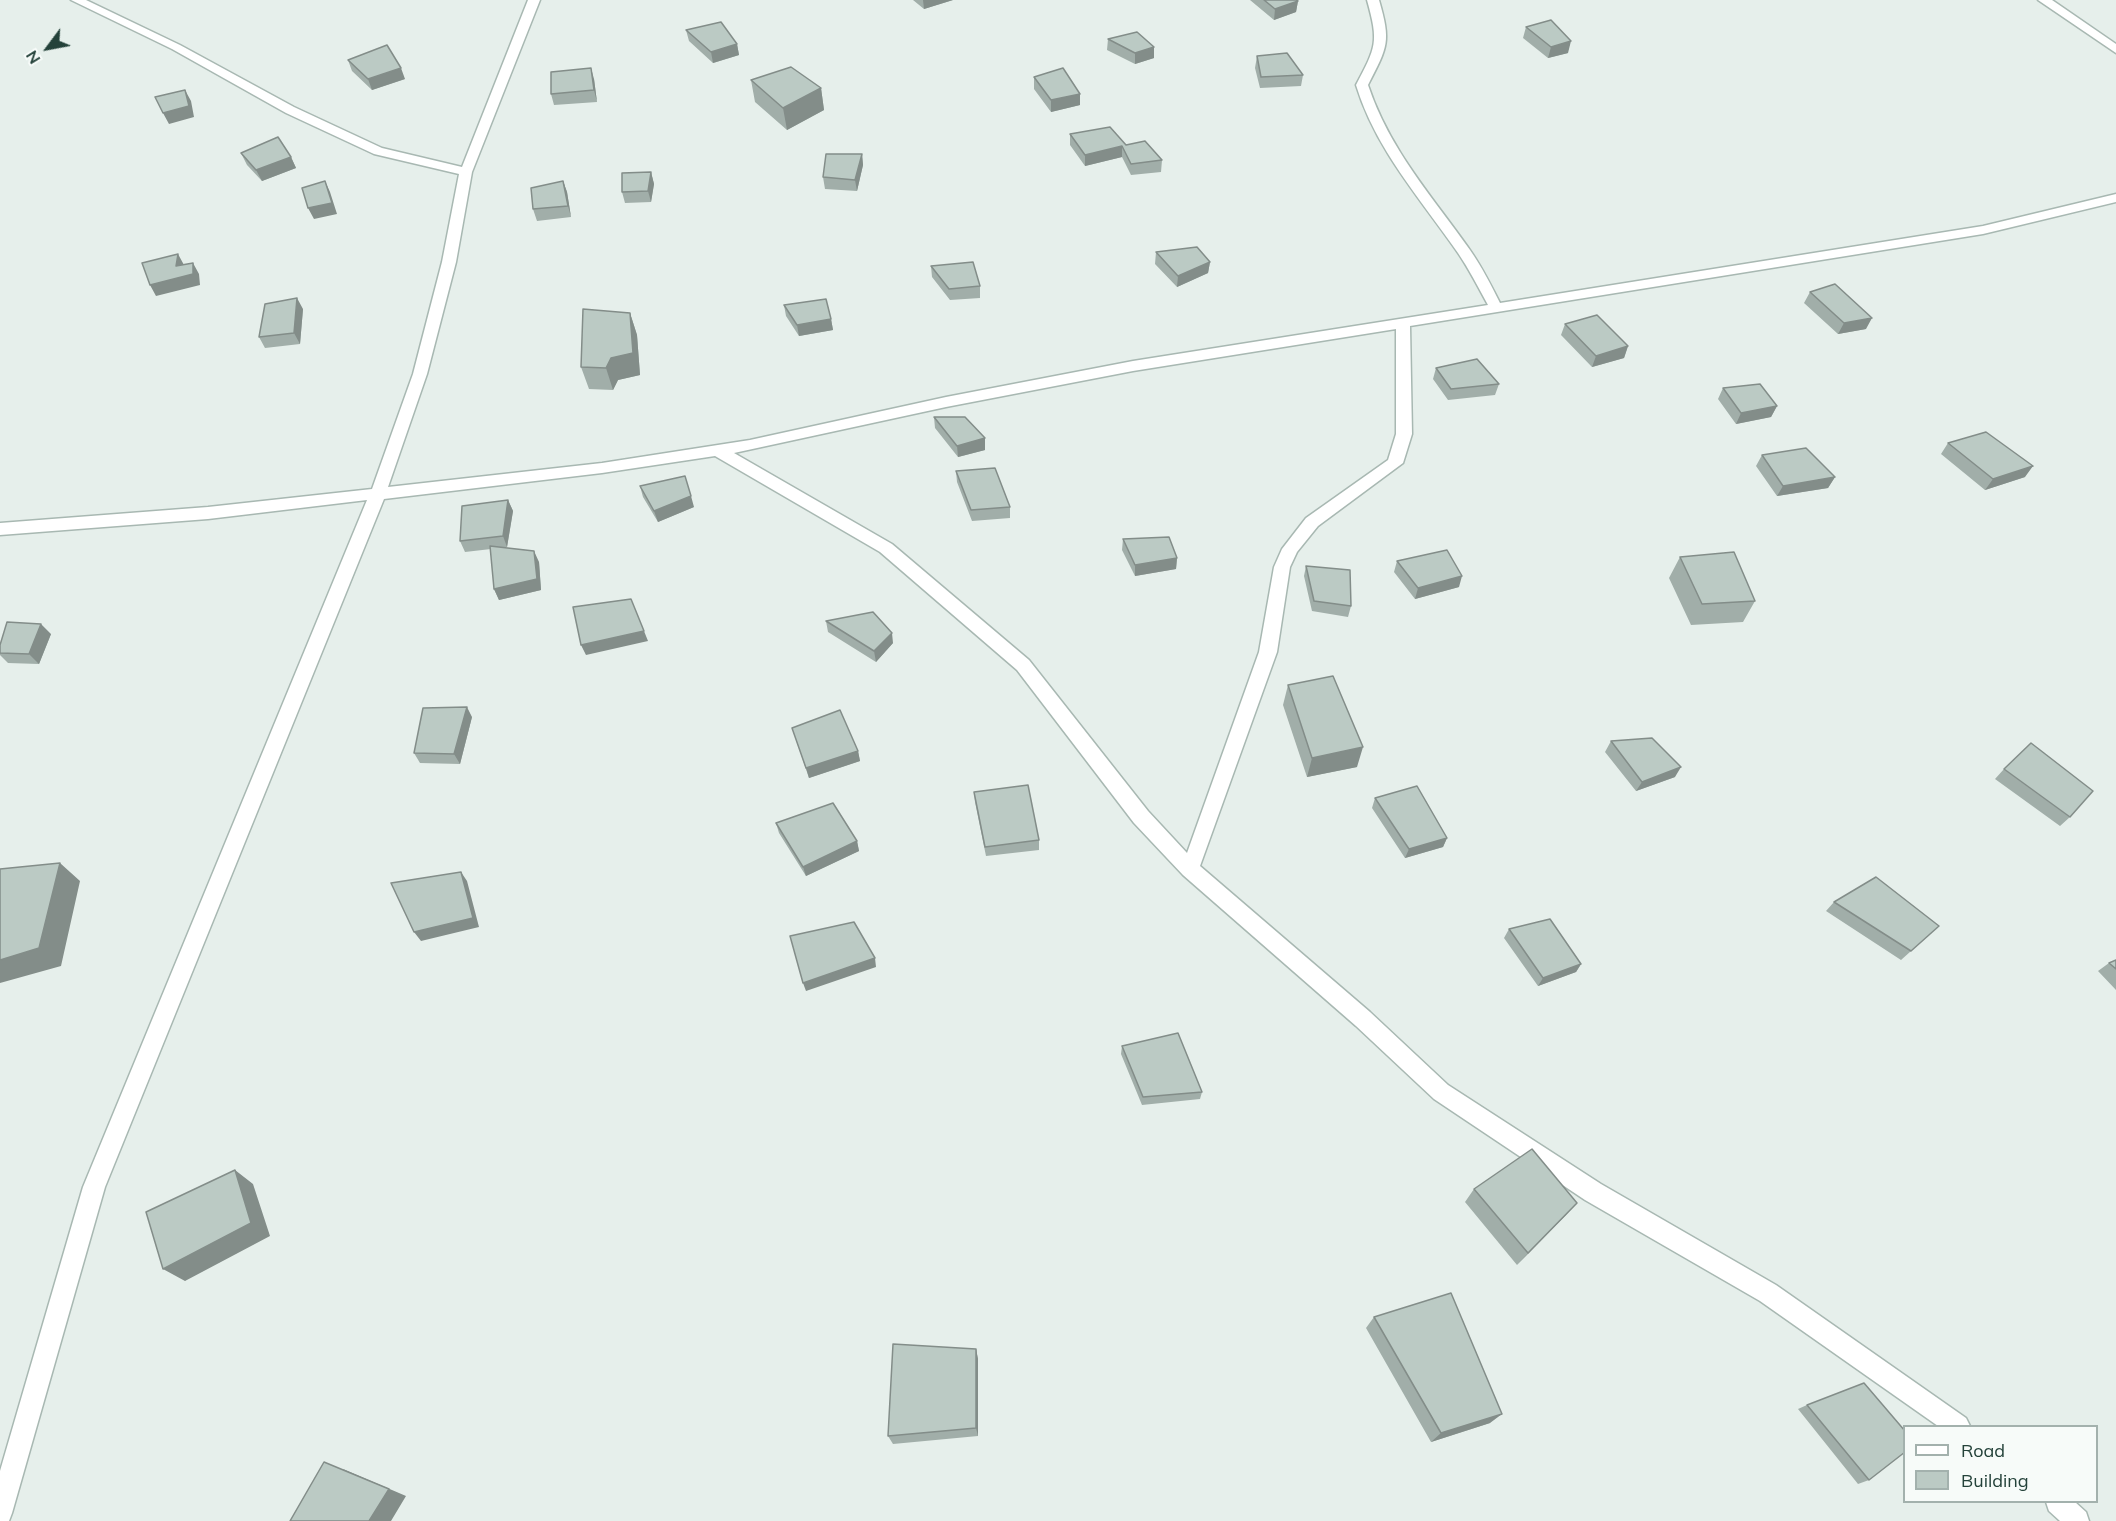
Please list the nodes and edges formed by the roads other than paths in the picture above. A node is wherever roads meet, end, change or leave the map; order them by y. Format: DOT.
graph roads {
  1 [pos="77,0"];
  2 [pos="534,0"];
  3 [pos="1374,0"];
  4 [pos="2044,0"];
  5 [pos="2068,0"];
  6 [pos="2063,13"];
  7 [pos="2116,49"];
  8 [pos="466,172"];
  9 [pos="2116,198"];
  10 [pos="1497,309"];
  11 [pos="1402,324"];
  12 [pos="717,450"];
  13 [pos="378,494"];
  14 [pos="0,529"];
  15 [pos="1190,869"];
  16 [pos="1957,1425"];
  17 [pos="2059,1503"];
  18 [pos="0,1513"];
  19 [pos="2077,1521"];
  1 -- 8 [label="street"];
  2 -- 8 [label="street"];
  3 -- 10 [label="street"];
  4 -- 6 [label="street"];
  5 -- 6 [label="street"];
  6 -- 7 [label="street"];
  8 -- 13 [label="street"];
  9 -- 10 [label="street"];
  10 -- 11 [label="street"];
  11 -- 12 [label="street"];
  11 -- 15 [label="street"];
  12 -- 13 [label="street"];
  12 -- 15 [label="street"];
  13 -- 14 [label="street"];
  13 -- 18 [label="street"];
  15 -- 16 [label="street"];
  17 -- 19 [label="street"];
}
